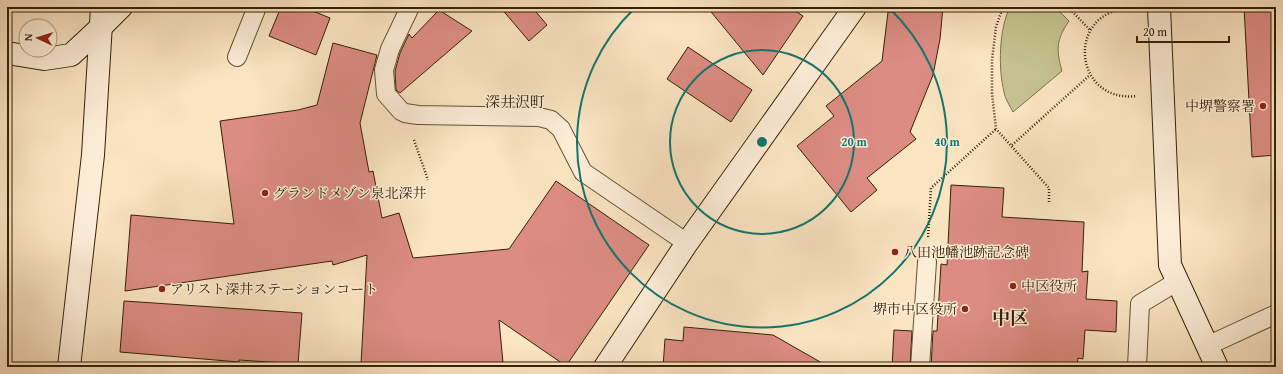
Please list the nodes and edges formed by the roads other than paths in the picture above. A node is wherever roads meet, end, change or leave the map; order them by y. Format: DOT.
graph roads {
  1 [pos="121,7"];
  2 [pos="257,7"];
  3 [pos="410,7"];
  4 [pos="855,7"];
  5 [pos="1159,7"];
  6 [pos="101,18"];
  7 [pos="7,53"];
  8 [pos="237,57"];
  9 [pos="687,244"];
  10 [pos="926,262"];
  11 [pos="1178,281"];
  12 [pos="1276,314"];
  13 [pos="1207,346"];
  14 [pos="69,367"];
  15 [pos="605,367"];
  16 [pos="920,367"];
  17 [pos="1137,367"];
  18 [pos="1217,367"];
  1 -- 6 [label="street"];
  2 -- 8 [label="lane"];
  3 -- 9 [label="lane"];
  4 -- 9 [label="street"];
  5 -- 11 [label="street"];
  6 -- 7 [label="street"];
  6 -- 14 [label="street"];
  9 -- 15 [label="street"];
  10 -- 16 [label="lane"];
  11 -- 13 [label="street"];
  11 -- 17 [label="lane"];
  12 -- 13 [label="lane"];
  13 -- 18 [label="street"];
}
